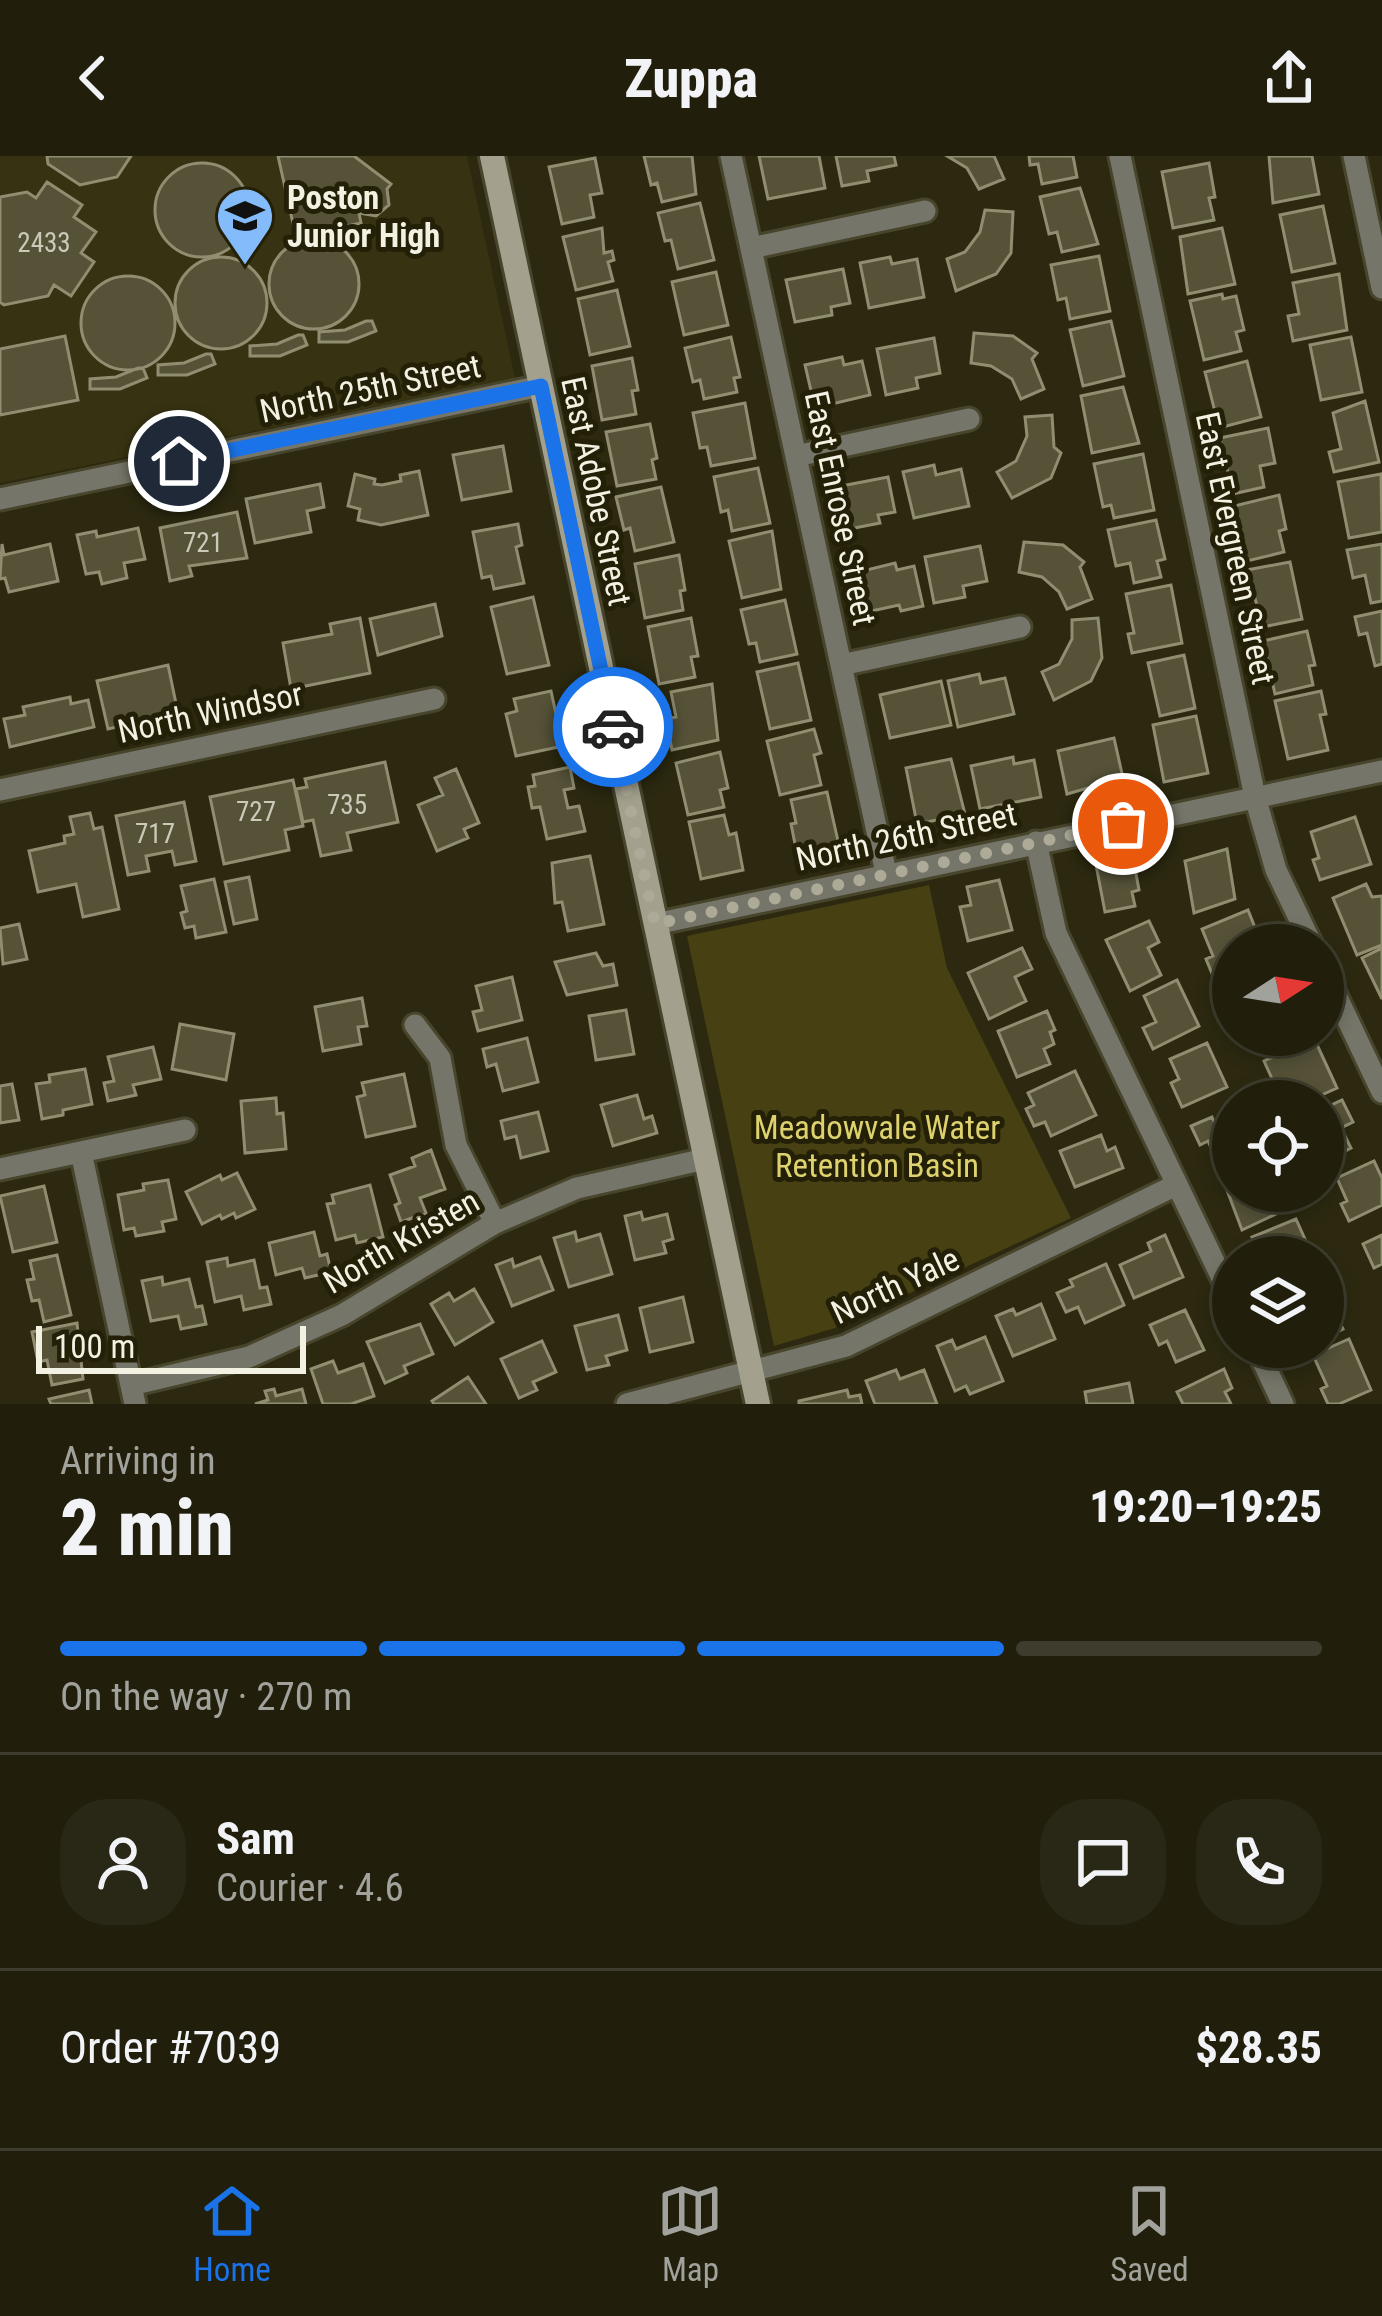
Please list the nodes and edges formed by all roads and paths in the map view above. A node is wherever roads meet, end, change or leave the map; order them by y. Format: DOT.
graph roads {
  1 [pos="492,156"];
  2 [pos="731,156"];
  3 [pos="1120,156"];
  4 [pos="1354,156"];
  5 [pos="925,211"];
  6 [pos="751,248"];
  7 [pos="1382,288"];
  8 [pos="541,386"];
  9 [pos="969,419"];
  10 [pos="796,456"];
  11 [pos="0,499"];
  12 [pos="1019,627"];
  13 [pos="841,665"];
  14 [pos="434,699"];
  15 [pos="1382,771"];
  16 [pos="0,790"];
  17 [pos="1255,797"];
  18 [pos="1036,842"];
  19 [pos="886,873"];
  20 [pos="655,924"];
  21 [pos="1302,924"];
  22 [pos="1344,1012"];
  23 [pos="415,1025"];
  24 [pos="1382,1093"];
  25 [pos="185,1130"];
  26 [pos="81,1152"];
  27 [pos="706,1160"];
  28 [pos="0,1169"];
  29 [pos="1176,1185"];
  30 [pos="495,1223"];
  31 [pos="1212,1258"];
  32 [pos="1266,1368"];
  33 [pos="752,1374"];
  34 [pos="133,1395"];
  35 [pos="627,1404"];
  36 [pos="758,1404"];
  37 [pos="1283,1404"];
  1 -- 8 [label="street, East Adobe Street"];
  2 -- 6 [label="street, East Enrose Street"];
  3 -- 17 [label="street, East Evergreen Street"];
  4 -- 7 [label="street"];
  5 -- 6 [label="street"];
  6 -- 10 [label="street, East Enrose Street"];
  8 -- 11 [label="street, North 25th Street"];
  8 -- 20 [label="street, East Adobe Street"];
  9 -- 10 [label="street"];
  10 -- 13 [label="street, East Enrose Street"];
  12 -- 13 [label="street"];
  13 -- 19 [label="street, East Enrose Street"];
  14 -- 16 [label="street, North Windsor"];
  15 -- 17 [label="street, North 26th Street"];
  17 -- 18 [label="street, North 26th Street"];
  17 -- 21 [label="street, East Evergreen Street"];
  18 -- 19 [label="street, North 26th Street"];
  18 -- 29 [label="street"];
  19 -- 20 [label="street, North 26th Street"];
  20 -- 27 [label="street, East Adobe Street"];
  22 -- 24 [label="street"];
  23 -- 30 [label="street"];
  25 -- 26 [label="street"];
  26 -- 28 [label="street"];
  26 -- 34 [label="street"];
  27 -- 30 [label="street, North Kristen"];
  27 -- 33 [label="street, East Adobe Street"];
  29 -- 31 [label="street"];
  29 -- 33 [label="street, North Yale"];
  30 -- 34 [label="street, North Kristen"];
  32 -- 37 [label="street"];
  33 -- 35 [label="street, North Yale"];
  33 -- 36 [label="street, East Adobe Street"];
}
